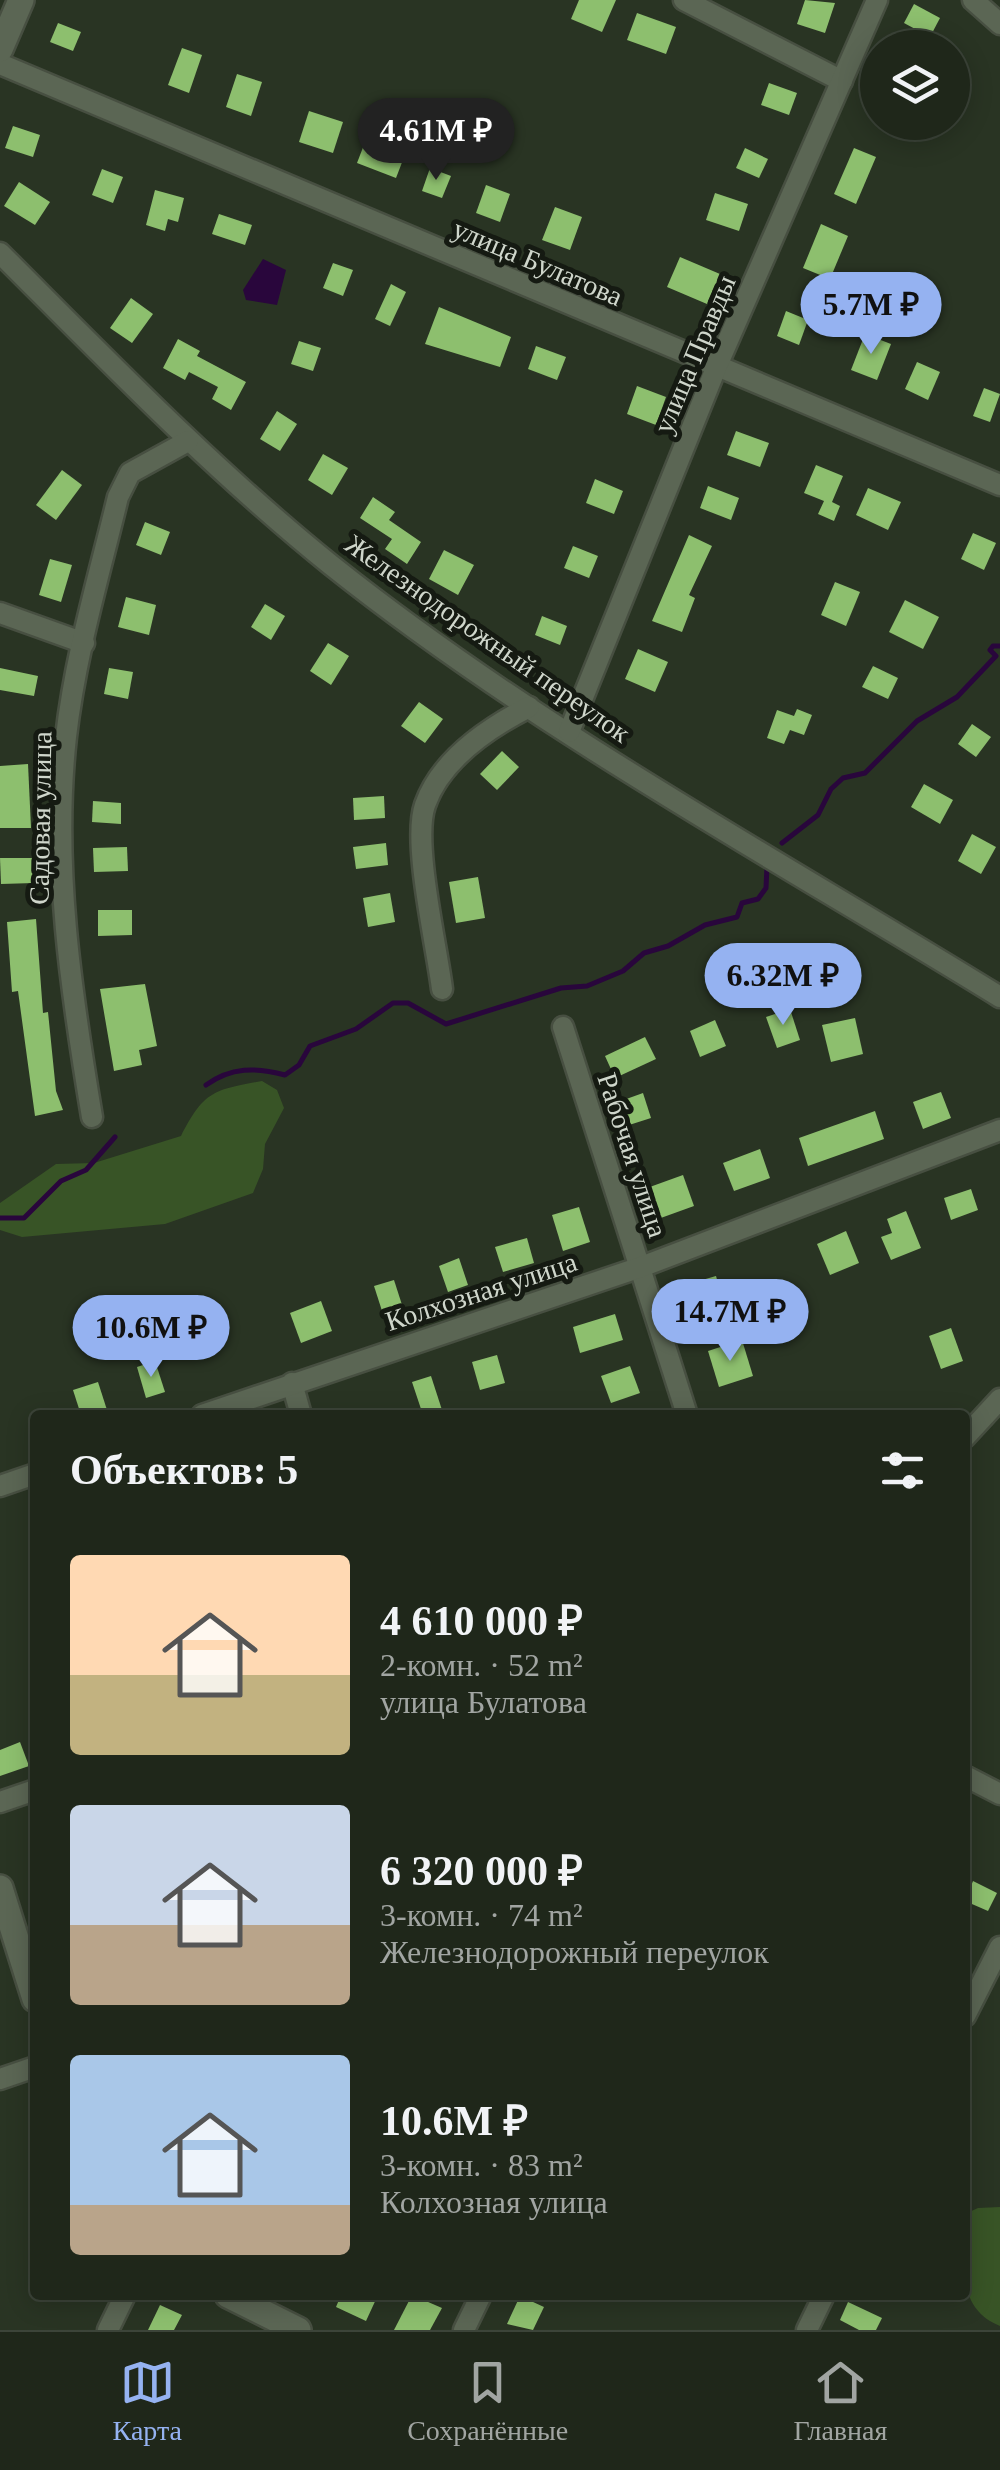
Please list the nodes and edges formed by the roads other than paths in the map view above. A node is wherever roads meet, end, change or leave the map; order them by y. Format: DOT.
graph roads {
  1 [pos="22,0"];
  2 [pos="684,0"];
  3 [pos="876,0"];
  4 [pos="973,0"];
  5 [pos="1000,24"];
  6 [pos="0,49"];
  7 [pos="0,64"];
  8 [pos="842,81"];
  9 [pos="0,253"];
  10 [pos="716,368"];
  11 [pos="188,441"];
  12 [pos="1000,485"];
  13 [pos="0,613"];
  14 [pos="84,643"];
  15 [pos="528,707"];
  16 [pos="569,732"];
  17 [pos="442,989"];
  18 [pos="1000,997"];
  19 [pos="562,1027"];
  20 [pos="92,1117"];
  21 [pos="1000,1130"];
  22 [pos="641,1267"];
  23 [pos="292,1383"];
  24 [pos="1000,1399"];
  25 [pos="216,1410"];
  26 [pos="300,1410"];
  27 [pos="685,1410"];
  28 [pos="970,1432"];
  29 [pos="30,1476"];
  30 [pos="0,1486"];
  31 [pos="970,1779"];
  32 [pos="30,1792"];
  33 [pos="1000,1794"];
  34 [pos="0,1802"];
  35 [pos="0,1888"];
  36 [pos="999,1951"];
  37 [pos="30,1983"];
  38 [pos="970,2006"];
  39 [pos="30,2068"];
  40 [pos="0,2079"];
  41 [pos="123,2300"];
  42 [pos="238,2300"];
  43 [pos="478,2300"];
  44 [pos="822,2300"];
  45 [pos="108,2330"];
  46 [pos="298,2330"];
  47 [pos="464,2330"];
  48 [pos="807,2330"];
  1 -- 6 [label="street"];
  2 -- 8 [label="street"];
  3 -- 8 [label="street, улица Правды"];
  4 -- 5 [label="street"];
  7 -- 10 [label="street, улица Булатова"];
  8 -- 10 [label="street, улица Правды"];
  9 -- 11 [label="street, Железнодорожный переулок"];
  10 -- 12 [label="street, улица Булатова"];
  10 -- 16 [label="street, улица Правды"];
  11 -- 14 [label="street, Садовая улица"];
  11 -- 15 [label="street, Железнодорожный переулок"];
  13 -- 14 [label="street"];
  14 -- 20 [label="street, Садовая улица"];
  15 -- 16 [label="street, Железнодорожный переулок"];
  15 -- 17 [label="street"];
  16 -- 18 [label="street, Железнодорожный переулок"];
  19 -- 22 [label="street, Рабочая улица"];
  21 -- 22 [label="street, Колхозная улица"];
  22 -- 23 [label="street, Колхозная улица"];
  22 -- 27 [label="street, Рабочая улица"];
  23 -- 25 [label="street, Колхозная улица"];
  23 -- 26 [label="street"];
  24 -- 28 [label="street"];
  29 -- 30 [label="street"];
  31 -- 33 [label="street"];
  32 -- 34 [label="street"];
  35 -- 37 [label="street"];
  36 -- 38 [label="street"];
  39 -- 40 [label="street"];
  41 -- 45 [label="street"];
  42 -- 46 [label="street"];
  43 -- 47 [label="street"];
  44 -- 48 [label="street"];
}
